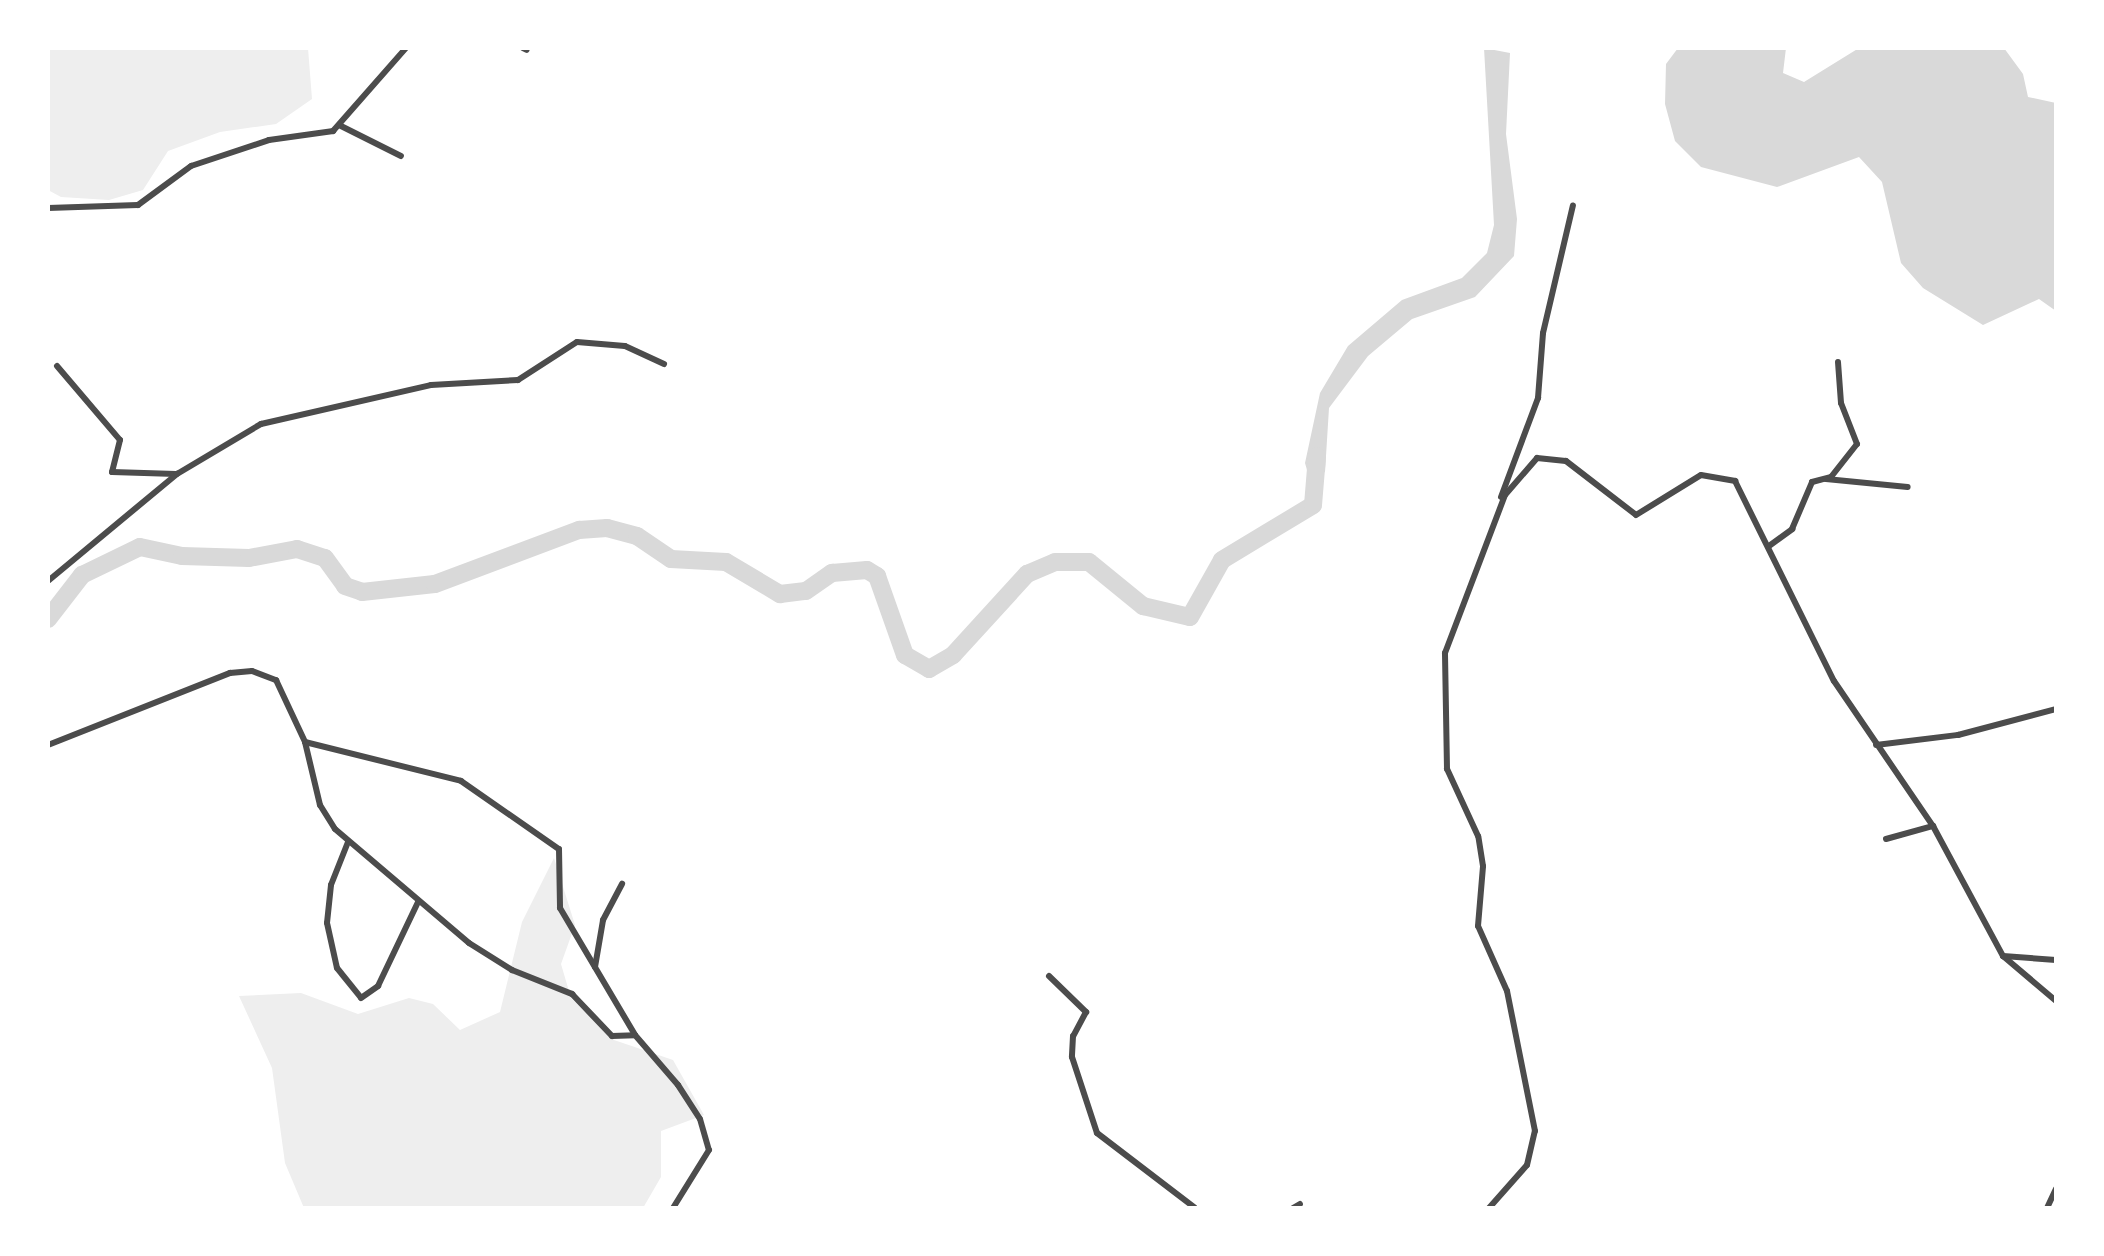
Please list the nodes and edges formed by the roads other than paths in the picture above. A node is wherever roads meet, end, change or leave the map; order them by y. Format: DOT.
graph roads {
  1 [pos="406,48"];
  2 [pos="340,126"];
  3 [pos="401,156"];
  4 [pos="1573,205"];
  5 [pos="48,208"];
  6 [pos="1838,362"];
  7 [pos="664,364"];
  8 [pos="57,366"];
  9 [pos="177,474"];
  10 [pos="1824,479"];
  11 [pos="1908,486"];
  12 [pos="1499,508"];
  13 [pos="1769,546"];
  14 [pos="48,580"];
  15 [pos="2056,710"];
  16 [pos="306,742"];
  17 [pos="48,745"];
  18 [pos="1876,745"];
  19 [pos="1933,826"];
  20 [pos="1886,839"];
  21 [pos="348,842"];
  22 [pos="622,884"];
  23 [pos="418,902"];
  24 [pos="2002,956"];
  25 [pos="2056,960"];
  26 [pos="594,968"];
  27 [pos="1049,976"];
  28 [pos="2056,1001"];
  29 [pos="635,1035"];
  30 [pos="2056,1189"];
  31 [pos="674,1208"];
  32 [pos="1196,1208"];
  33 [pos="1488,1208"];
  34 [pos="2047,1208"];
  1 -- 2 [label="street"];
  2 -- 3 [label="street"];
  2 -- 5 [label="street"];
  4 -- 12 [label="street"];
  6 -- 10 [label="street"];
  7 -- 9 [label="street"];
  8 -- 9 [label="street"];
  9 -- 14 [label="street"];
  10 -- 11 [label="street"];
  10 -- 13 [label="street"];
  12 -- 13 [label="street"];
  12 -- 33 [label="street"];
  13 -- 18 [label="street"];
  15 -- 18 [label="street"];
  16 -- 17 [label="street"];
  16 -- 21 [label="street"];
  16 -- 26 [label="street"];
  18 -- 19 [label="street"];
  19 -- 20 [label="street"];
  19 -- 24 [label="street"];
  21 -- 23 [label="street"];
  21 -- 23 [label="street"];
  22 -- 26 [label="street"];
  23 -- 29 [label="street"];
  24 -- 25 [label="street"];
  24 -- 28 [label="street"];
  26 -- 29 [label="street"];
  27 -- 32 [label="street"];
  29 -- 31 [label="street"];
  30 -- 34 [label="street"];
}
